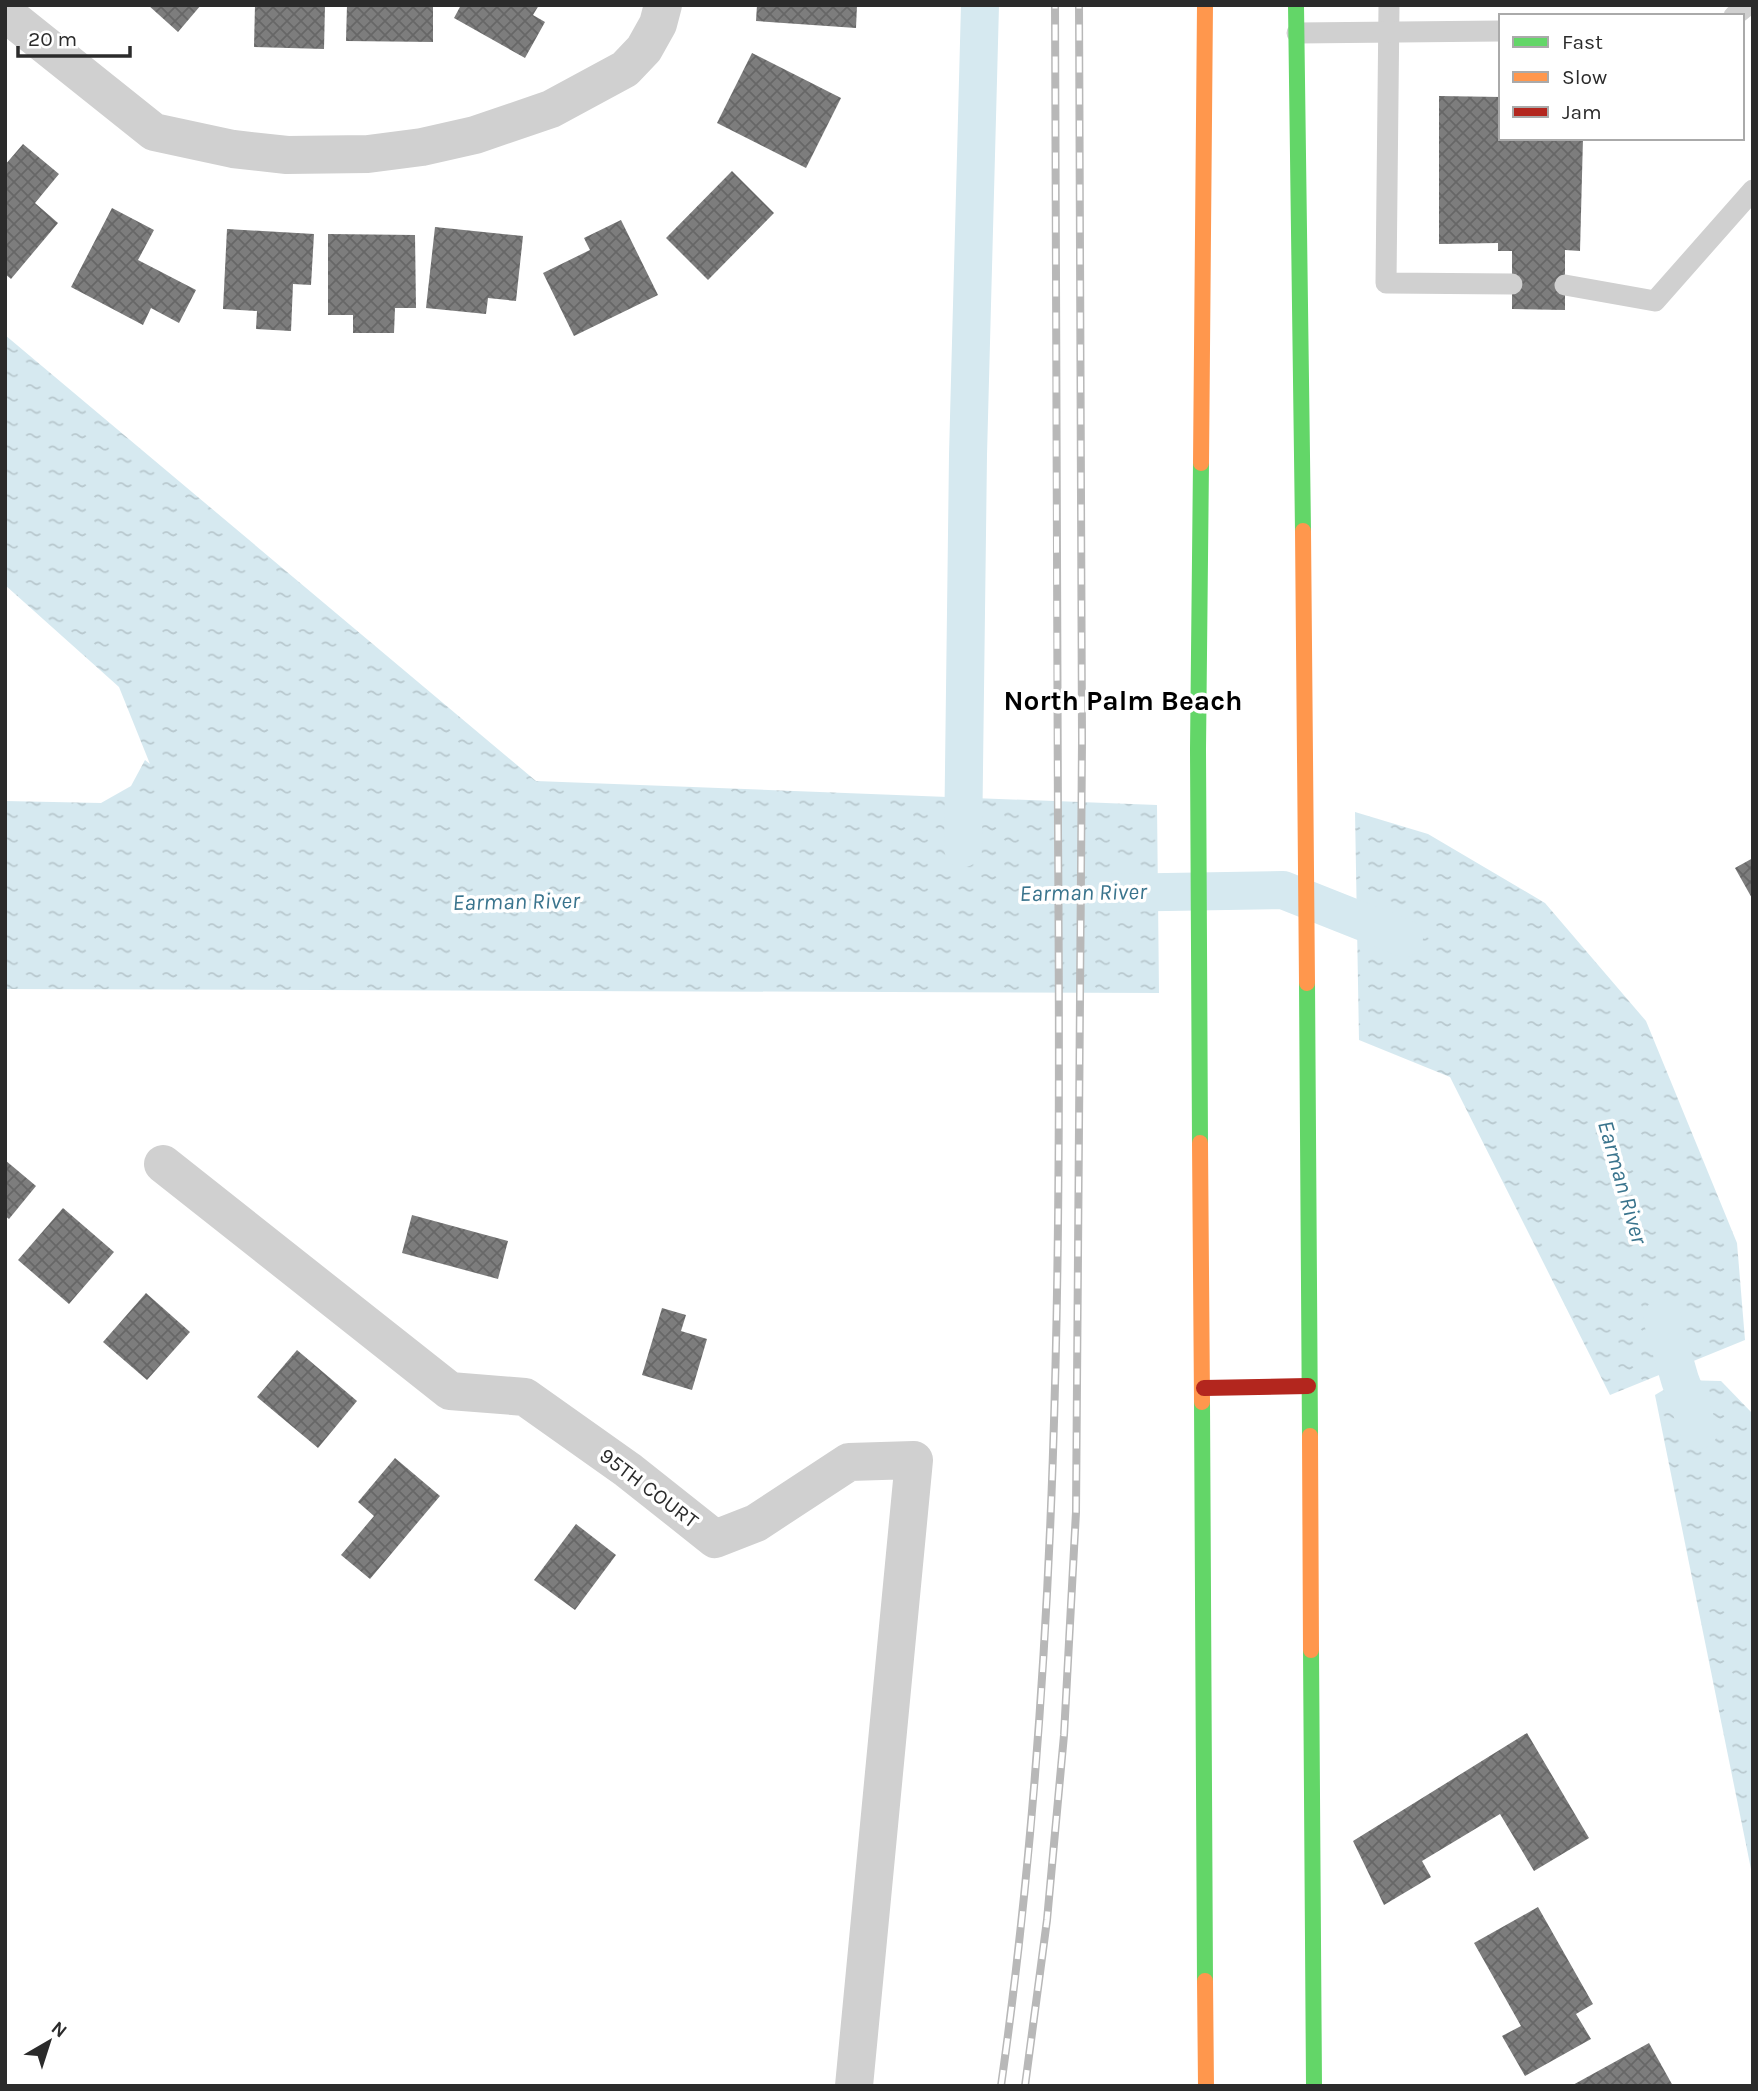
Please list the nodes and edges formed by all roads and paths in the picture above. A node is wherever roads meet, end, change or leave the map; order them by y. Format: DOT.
graph roads {
  1 [pos="1205,5"];
  2 [pos="1296,5"];
  3 [pos="1390,5"];
  4 [pos="5,13"];
  5 [pos="661,15"];
  6 [pos="1499,31"];
  7 [pos="1389,32"];
  8 [pos="1297,33"];
  9 [pos="1753,190"];
  10 [pos="1512,284"];
  11 [pos="1564,285"];
  12 [pos="163,1164"];
  13 [pos="1308,1386"];
  14 [pos="1204,1388"];
  15 [pos="854,2086"];
  16 [pos="1206,2086"];
  17 [pos="1314,2086"];
  1 -- 14 [label="main road"];
  2 -- 8 [label="main road"];
  3 -- 7 [label="lane"];
  4 -- 5 [label="street"];
  6 -- 7 [label="lane"];
  7 -- 8 [label="lane"];
  7 -- 10 [label="lane"];
  8 -- 13 [label="main road"];
  9 -- 11 [label="lane"];
  12 -- 15 [label="street, 95TH COURT"];
  13 -- 14 [label="main road"];
  13 -- 17 [label="main road"];
  14 -- 16 [label="main road"];
}
